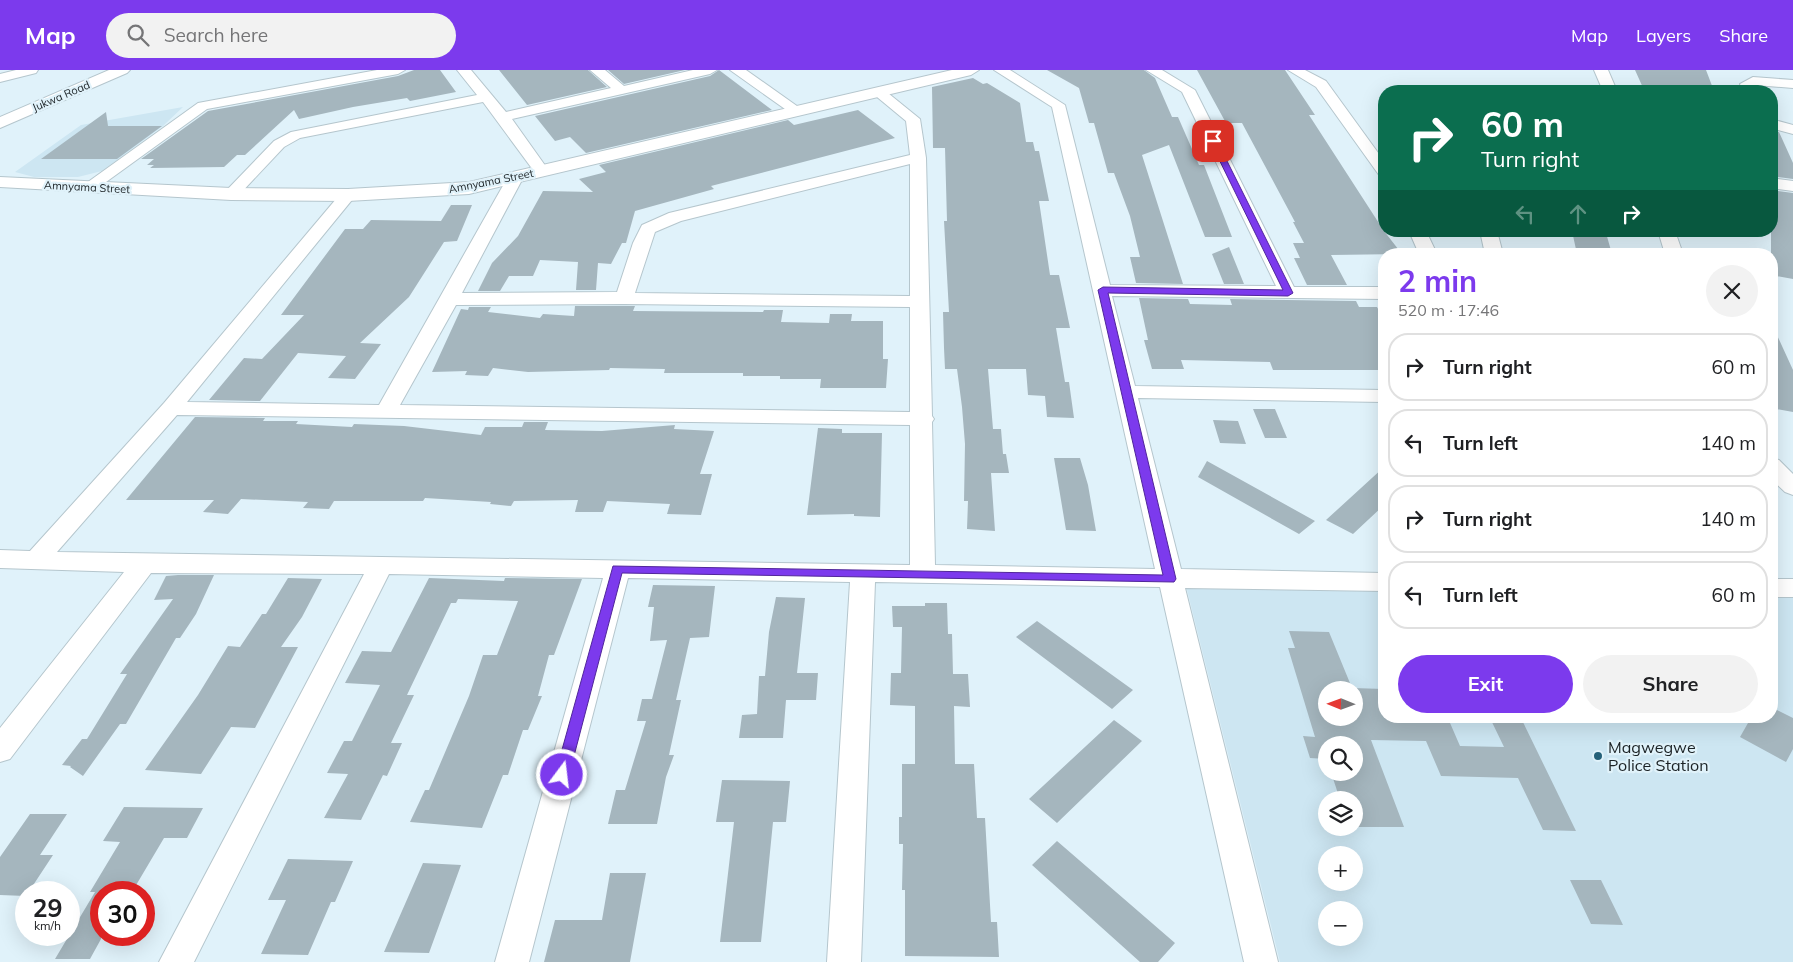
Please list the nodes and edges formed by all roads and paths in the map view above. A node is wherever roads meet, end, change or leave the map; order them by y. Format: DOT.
graph roads {
  1 [pos="31,70"];
  2 [pos="122,70"];
  3 [pos="398,70"];
  4 [pos="464,70"];
  5 [pos="597,70"];
  6 [pos="710,70"];
  7 [pos="737,70"];
  8 [pos="971,70"];
  9 [pos="1001,70"];
  10 [pos="1153,70"];
  11 [pos="1294,70"];
  12 [pos="1601,70"];
  13 [pos="0,78"];
  14 [pos="1793,84"];
  15 [pos="1607,85"];
  16 [pos="1747,85"];
  17 [pos="622,91"];
  18 [pos="878,92"];
  19 [pos="487,97"];
  20 [pos="796,110"];
  21 [pos="503,117"];
  22 [pos="0,123"];
  23 [pos="1778,125"];
  24 [pos="1793,130"];
  25 [pos="918,158"];
  26 [pos="1378,163"];
  27 [pos="541,171"];
  28 [pos="515,178"];
  29 [pos="0,182"];
  30 [pos="1778,184"];
  31 [pos="1793,186"];
  32 [pos="89,187"];
  33 [pos="231,194"];
  34 [pos="348,195"];
  35 [pos="1103,290"];
  36 [pos="1288,293"];
  37 [pos="1378,293"];
  38 [pos="624,298"];
  39 [pos="450,299"];
  40 [pos="921,302"];
  41 [pos="1127,392"];
  42 [pos="1378,396"];
  43 [pos="171,408"];
  44 [pos="385,412"];
  45 [pos="923,419"];
  46 [pos="1778,472"];
  47 [pos="1793,487"];
  48 [pos="0,559"];
  49 [pos="38,559"];
  50 [pos="144,564"];
  51 [pos="381,565"];
  52 [pos="618,569"];
  53 [pos="863,573"];
  54 [pos="923,574"];
  55 [pos="1170,579"];
  56 [pos="1378,582"];
  57 [pos="1778,588"];
  58 [pos="1793,588"];
  59 [pos="3,741"];
  60 [pos="176,962"];
  61 [pos="512,962"];
  62 [pos="844,962"];
  63 [pos="1262,962"];
  1 -- 13 [label="street"];
  2 -- 22 [label="street, Jukwa Road"];
  3 -- 32 [label="street"];
  4 -- 19 [label="street"];
  5 -- 17 [label="street"];
  6 -- 17 [label="street"];
  7 -- 20 [label="street"];
  8 -- 18 [label="street, Amnyama Street"];
  9 -- 35 [label="street"];
  10 -- 36 [label="street"];
  11 -- 26 [label="street"];
  12 -- 15 [label="street"];
  14 -- 16 [label="street"];
  17 -- 21 [label="street"];
  18 -- 20 [label="street, Amnyama Street"];
  18 -- 25 [label="street"];
  19 -- 21 [label="street"];
  19 -- 33 [label="street"];
  20 -- 27 [label="street, Amnyama Street"];
  21 -- 27 [label="street"];
  23 -- 24 [label="street"];
  25 -- 38 [label="street"];
  25 -- 40 [label="street"];
  27 -- 28 [label="street, Amnyama Street"];
  28 -- 34 [label="street, Amnyama Street"];
  28 -- 39 [label="street"];
  29 -- 32 [label="street, Amnyama Street"];
  30 -- 31 [label="street"];
  32 -- 33 [label="street, Amnyama Street"];
  33 -- 34 [label="street, Amnyama Street"];
  34 -- 43 [label="street"];
  35 -- 36 [label="street"];
  35 -- 41 [label="street"];
  36 -- 37 [label="street"];
  38 -- 39 [label="street"];
  38 -- 40 [label="street"];
  39 -- 44 [label="street"];
  40 -- 45 [label="street"];
  41 -- 42 [label="street"];
  41 -- 55 [label="street"];
  43 -- 44 [label="street"];
  43 -- 49 [label="street"];
  44 -- 45 [label="street"];
  45 -- 54 [label="street"];
  46 -- 47 [label="street"];
  48 -- 49 [label="street"];
  49 -- 50 [label="street"];
  50 -- 51 [label="street"];
  50 -- 59 [label="street"];
  51 -- 52 [label="street"];
  51 -- 60 [label="street"];
  52 -- 53 [label="street"];
  52 -- 61 [label="street"];
  53 -- 54 [label="street"];
  53 -- 62 [label="street"];
  54 -- 55 [label="street"];
  55 -- 56 [label="street"];
  55 -- 63 [label="street"];
  57 -- 58 [label="street"];
}
